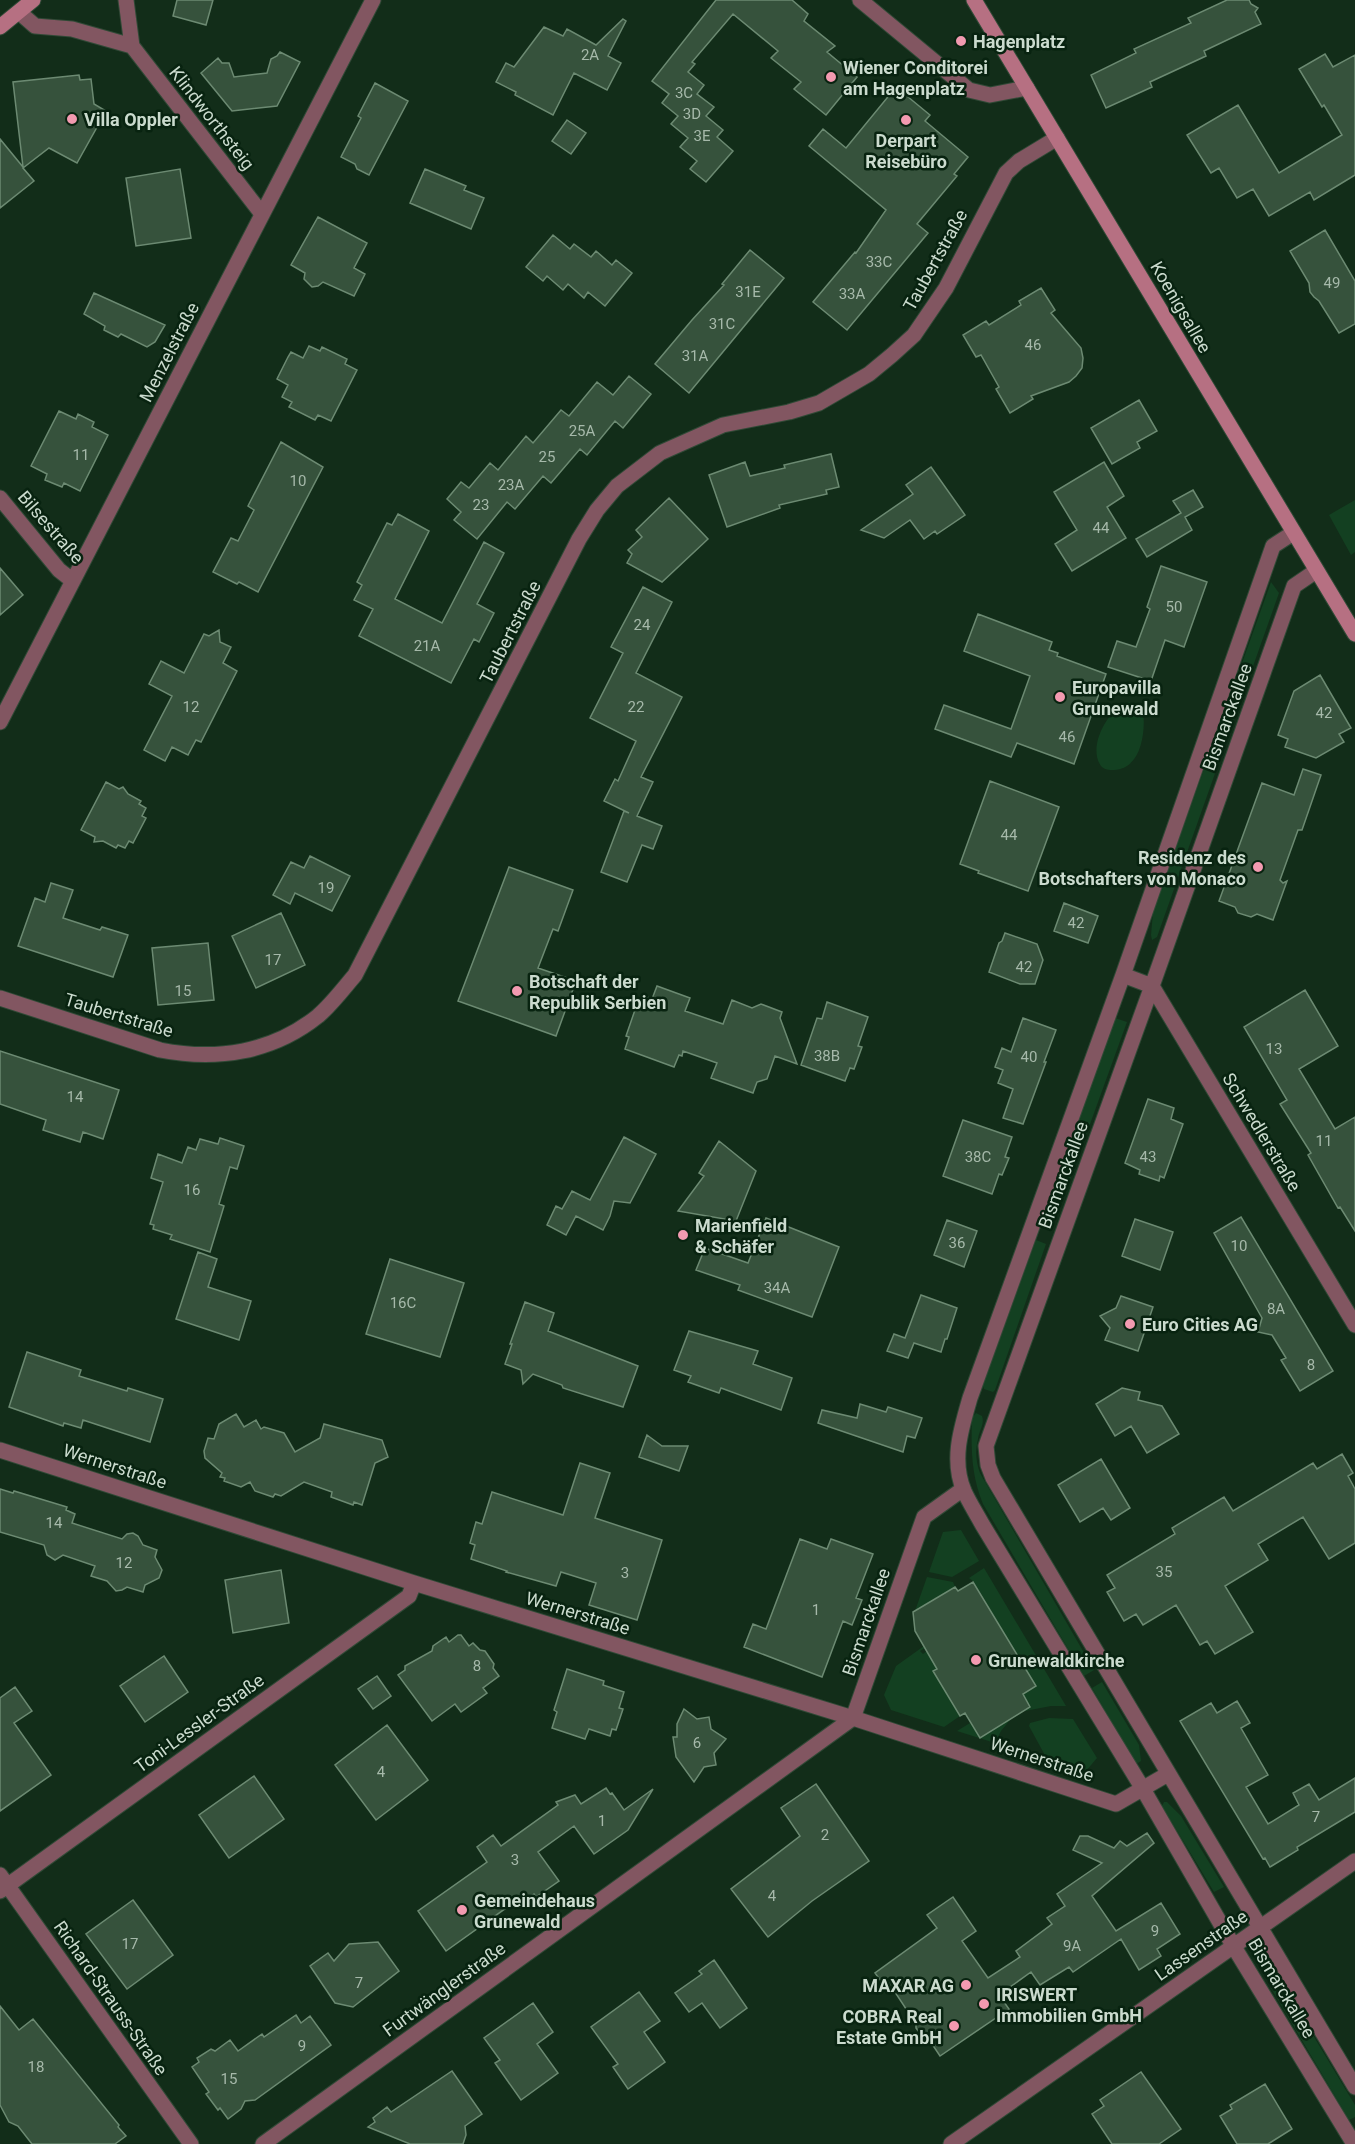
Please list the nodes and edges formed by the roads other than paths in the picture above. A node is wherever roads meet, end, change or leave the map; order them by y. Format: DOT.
graph roads {
  1 [pos="33,0"];
  2 [pos="126,0"];
  3 [pos="373,0"];
  4 [pos="860,0"];
  5 [pos="974,0"];
  6 [pos="19,12"];
  7 [pos="0,27"];
  8 [pos="132,46"];
  9 [pos="1027,88"];
  10 [pos="1057,138"];
  11 [pos="262,214"];
  12 [pos="0,498"];
  13 [pos="1293,533"];
  14 [pos="1316,571"];
  15 [pos="73,581"];
  16 [pos="1355,634"];
  17 [pos="0,722"];
  18 [pos="1123,975"];
  19 [pos="1152,986"];
  20 [pos="0,998"];
  21 [pos="1355,1325"];
  22 [pos="0,1450"];
  23 [pos="963,1490"];
  24 [pos="414,1583"];
  25 [pos="853,1718"];
  26 [pos="1168,1774"];
  27 [pos="1143,1789"];
  28 [pos="1355,1861"];
  29 [pos="2,1883"];
  30 [pos="1261,1928"];
  31 [pos="1234,1947"];
  32 [pos="1355,2086"];
  33 [pos="191,2144"];
  34 [pos="263,2144"];
  35 [pos="951,2144"];
  36 [pos="1354,2144"];
  1 -- 6 [label="main road"];
  2 -- 8 [label="street"];
  3 -- 11 [label="street, Menzelstraße"];
  4 -- 9 [label="street"];
  5 -- 9 [label="main road, Koenigsallee"];
  6 -- 7 [label="main road"];
  6 -- 8 [label="street"];
  8 -- 11 [label="street, Klindworthsteig"];
  9 -- 10 [label="main road, Koenigsallee"];
  10 -- 13 [label="main road, Koenigsallee"];
  10 -- 20 [label="street, Taubertstraße"];
  11 -- 15 [label="street, Menzelstraße"];
  12 -- 15 [label="street, Bilsestraße"];
  13 -- 14 [label="main road, Koenigsallee"];
  13 -- 18 [label="street, Bismarckallee"];
  14 -- 16 [label="main road, Koenigsallee"];
  14 -- 19 [label="street, Bismarckallee"];
  15 -- 17 [label="street, Menzelstraße"];
  18 -- 19 [label="street"];
  18 -- 23 [label="street, Bismarckallee"];
  19 -- 21 [label="street, Schwedlerstraße"];
  19 -- 26 [label="street, Bismarckallee"];
  22 -- 24 [label="street, Wernerstraße"];
  23 -- 25 [label="street, Bismarckallee"];
  23 -- 27 [label="street, Bismarckallee"];
  24 -- 25 [label="street, Wernerstraße"];
  24 -- 29 [label="street, Toni-Lessler-Straße"];
  25 -- 27 [label="street, Wernerstraße"];
  25 -- 34 [label="street, Furtwänglerstraße"];
  26 -- 27 [label="street"];
  26 -- 30 [label="street, Bismarckallee"];
  27 -- 31 [label="street, Bismarckallee"];
  28 -- 30 [label="street, Lassenstraße"];
  29 -- 33 [label="street, Richard-Strauss-Straße"];
  30 -- 31 [label="street, Lassenstraße"];
  30 -- 32 [label="street, Bismarckallee"];
  31 -- 35 [label="street, Lassenstraße"];
  31 -- 36 [label="street, Bismarckallee"];
}
